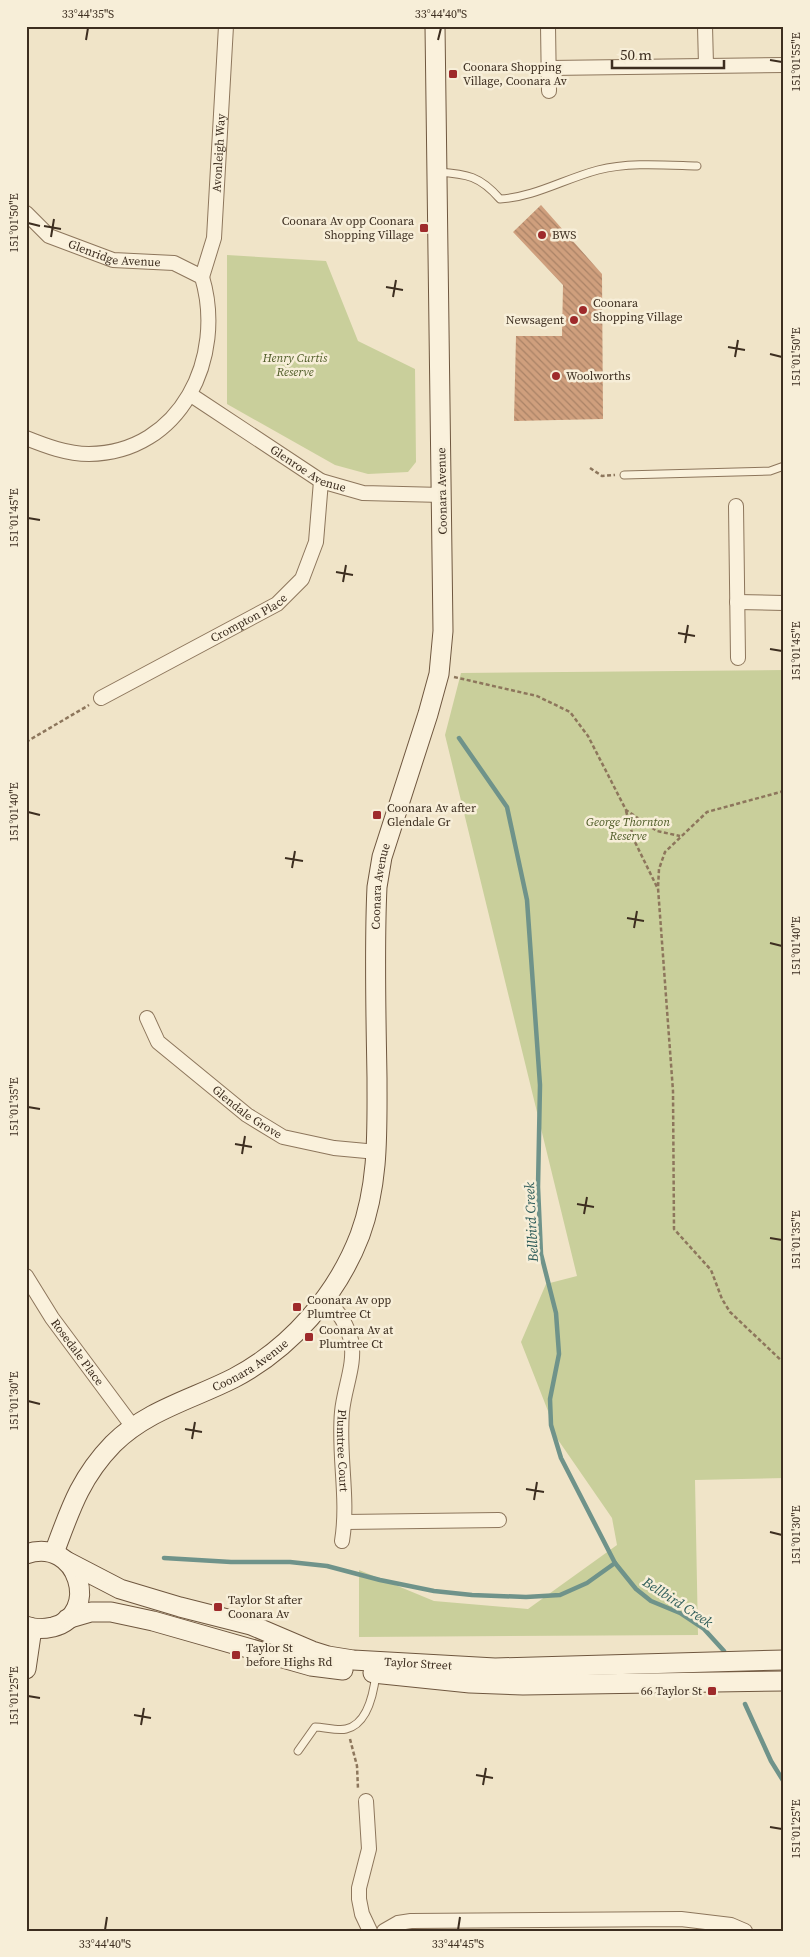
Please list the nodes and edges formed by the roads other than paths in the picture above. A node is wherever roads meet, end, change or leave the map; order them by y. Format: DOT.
graph roads {
  1 [pos="226,26"];
  2 [pos="435,26"];
  3 [pos="548,26"];
  4 [pos="705,26"];
  5 [pos="706,65"];
  6 [pos="784,65"];
  7 [pos="549,68"];
  8 [pos="549,91"];
  9 [pos="697,166"];
  10 [pos="438,172"];
  11 [pos="26,213"];
  12 [pos="202,277"];
  13 [pos="191,395"];
  14 [pos="26,438"];
  15 [pos="784,466"];
  16 [pos="624,475"];
  17 [pos="321,481"];
  18 [pos="442,495"];
  19 [pos="736,506"];
  20 [pos="737,602"];
  21 [pos="784,602"];
  22 [pos="738,658"];
  23 [pos="100,698"];
  24 [pos="147,1018"];
  25 [pos="377,1152"];
  26 [pos="26,1276"];
  27 [pos="326,1298"];
  28 [pos="133,1427"];
  29 [pos="499,1520"];
  30 [pos="345,1522"];
  31 [pos="342,1541"];
  32 [pos="26,1554"];
  33 [pos="61,1558"];
  34 [pos="67,1619"];
  35 [pos="29,1627"];
  36 [pos="784,1660"];
  37 [pos="26,1669"];
  38 [pos="376,1673"];
  39 [pos="784,1681"];
  40 [pos="298,1751"];
  41 [pos="366,1801"];
  42 [pos="681,1925"];
  43 [pos="370,1931"];
  44 [pos="384,1931"];
  45 [pos="745,1931"];
  1 -- 12 [label="street, Avonleigh Way"];
  2 -- 10 [label="street, Coonara Avenue"];
  3 -- 7 [label="street"];
  4 -- 5 [label="street"];
  5 -- 6 [label="street"];
  5 -- 7 [label="street"];
  7 -- 8 [label="street"];
  9 -- 10 [label="lane"];
  10 -- 18 [label="street, Coonara Avenue"];
  11 -- 12 [label="street, Glenridge Avenue"];
  12 -- 13 [label="street"];
  13 -- 14 [label="street"];
  13 -- 17 [label="street, Glenroe Avenue"];
  15 -- 16 [label="lane"];
  17 -- 18 [label="street, Glenroe Avenue"];
  17 -- 23 [label="street, Crompton Place"];
  18 -- 25 [label="street, Coonara Avenue"];
  19 -- 20 [label="street"];
  20 -- 21 [label="street"];
  20 -- 22 [label="street"];
  24 -- 25 [label="street, Glendale Grove"];
  25 -- 27 [label="street, Coonara Avenue"];
  26 -- 28 [label="street, Rosedale Place"];
  27 -- 28 [label="street, Coonara Avenue"];
  27 -- 30 [label="street, Plumtree Court"];
  28 -- 33 [label="street, Coonara Avenue"];
  29 -- 30 [label="street"];
  30 -- 31 [label="street, Plumtree Court"];
  32 -- 33 [label="street"];
  33 -- 34 [label="street"];
  33 -- 36 [label="street, Taylor Street"];
  34 -- 35 [label="street, Taylor Street"];
  34 -- 38 [label="street, Taylor Street"];
  35 -- 37 [label="street"];
  38 -- 39 [label="street, Taylor Street"];
  38 -- 40 [label="lane"];
  41 -- 43 [label="street"];
  42 -- 44 [label="street"];
  42 -- 45 [label="street"];
}
